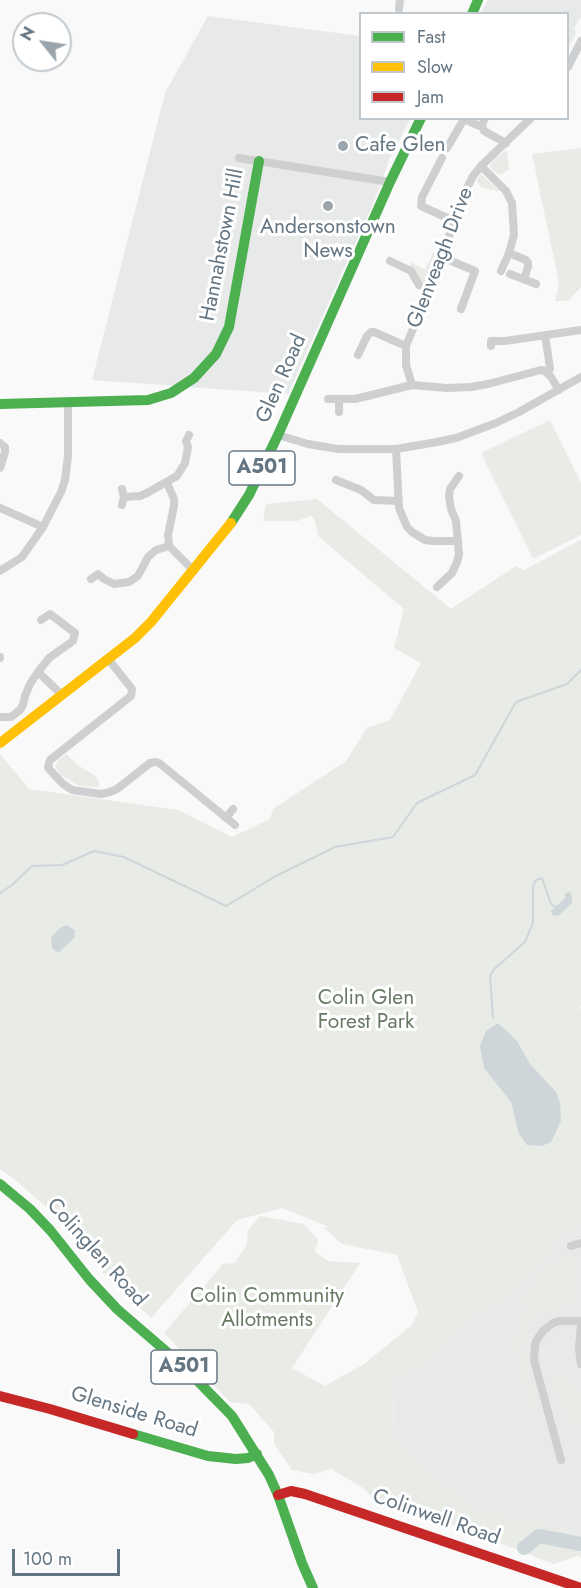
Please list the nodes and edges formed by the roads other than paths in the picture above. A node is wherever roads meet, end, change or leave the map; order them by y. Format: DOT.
graph roads {
  1 [pos="400,0"];
  2 [pos="399,9"];
  3 [pos="581,41"];
  4 [pos="569,63"];
  5 [pos="420,120"];
  6 [pos="463,120"];
  7 [pos="466,120"];
  8 [pos="484,120"];
  9 [pos="529,120"];
  10 [pos="482,128"];
  11 [pos="506,143"];
  12 [pos="447,148"];
  13 [pos="238,158"];
  14 [pos="442,158"];
  15 [pos="259,160"];
  16 [pos="481,166"];
  17 [pos="390,182"];
  18 [pos="454,221"];
  19 [pos="509,253"];
  20 [pos="442,257"];
  21 [pos="390,261"];
  22 [pos="501,271"];
  23 [pos="510,274"];
  24 [pos="524,279"];
  25 [pos="536,284"];
  26 [pos="429,290"];
  27 [pos="461,309"];
  28 [pos="581,330"];
  29 [pos="545,335"];
  30 [pos="406,346"];
  31 [pos="491,346"];
  32 [pos="358,355"];
  33 [pos="548,374"];
  34 [pos="581,377"];
  35 [pos="412,385"];
  36 [pos="559,390"];
  37 [pos="328,399"];
  38 [pos="339,399"];
  39 [pos="68,403"];
  40 [pos="0,404"];
  41 [pos="339,412"];
  42 [pos="278,435"];
  43 [pos="176,439"];
  44 [pos="0,443"];
  45 [pos="396,449"];
  46 [pos="0,468"];
  47 [pos="459,476"];
  48 [pos="336,480"];
  49 [pos="167,483"];
  50 [pos="123,497"];
  51 [pos="398,501"];
  52 [pos="0,508"];
  53 [pos="43,527"];
  54 [pos="458,541"];
  55 [pos="169,546"];
  56 [pos="0,571"];
  57 [pos="194,571"];
  58 [pos="91,579"];
  59 [pos="437,586"];
  60 [pos="41,620"];
  61 [pos="109,660"];
  62 [pos="38,672"];
  63 [pos="62,695"];
  64 [pos="0,717"];
  65 [pos="0,743"];
  66 [pos="233,809"];
  67 [pos="226,818"];
  68 [pos="235,825"];
  69 [pos="0,1184"];
  70 [pos="581,1243"];
  71 [pos="571,1246"];
  72 [pos="581,1323"];
  73 [pos="581,1364"];
  74 [pos="0,1396"];
  75 [pos="257,1454"];
  76 [pos="561,1460"];
  77 [pos="278,1495"];
  78 [pos="313,1588"];
  79 [pos="581,1588"];
  1 -- 2 [label="street"];
  3 -- 4 [label="street"];
  5 -- 17 [label="main road, Glen Road / A501"];
  6 -- 12 [label="street"];
  7 -- 10 [label="street"];
  8 -- 10 [label="street"];
  9 -- 11 [label="street, Glenveagh Drive"];
  10 -- 11 [label="street"];
  11 -- 16 [label="street, Glenveagh Drive"];
  13 -- 15 [label="street, Hannahstown Hill"];
  14 -- 18 [label="street"];
  15 -- 17 [label="street, Hannahstown Hill"];
  15 -- 39 [label="main road, Hannahstown Hill"];
  16 -- 18 [label="street, Glenveagh Drive"];
  16 -- 19 [label="street"];
  17 -- 42 [label="main road, Glen Road / A501"];
  18 -- 20 [label="street, Glenveagh Drive"];
  19 -- 22 [label="street"];
  19 -- 24 [label="street"];
  20 -- 26 [label="street, Glenveagh Drive"];
  20 -- 27 [label="street"];
  21 -- 26 [label="street"];
  23 -- 24 [label="street"];
  24 -- 25 [label="street"];
  26 -- 30 [label="street, Glenveagh Drive"];
  28 -- 29 [label="street"];
  29 -- 31 [label="street"];
  29 -- 33 [label="street"];
  30 -- 32 [label="street"];
  30 -- 35 [label="street, Glenveagh Drive"];
  33 -- 35 [label="street"];
  33 -- 36 [label="street"];
  34 -- 36 [label="street"];
  35 -- 38 [label="street"];
  36 -- 45 [label="street"];
  37 -- 38 [label="street"];
  38 -- 41 [label="street"];
  39 -- 40 [label="main road, Hannahstown Hill"];
  39 -- 53 [label="street"];
  42 -- 45 [label="street"];
  42 -- 57 [label="main road, Glen Road / A501"];
  43 -- 49 [label="street"];
  44 -- 46 [label="street"];
  45 -- 51 [label="street"];
  47 -- 54 [label="street"];
  48 -- 51 [label="street"];
  49 -- 50 [label="street"];
  49 -- 55 [label="street"];
  51 -- 54 [label="street"];
  52 -- 53 [label="street"];
  53 -- 56 [label="street"];
  54 -- 59 [label="street"];
  55 -- 57 [label="street"];
  55 -- 58 [label="street"];
  57 -- 61 [label="main road, Glen Road / A501"];
  60 -- 62 [label="street"];
  61 -- 63 [label="main road, Glen Road / A501"];
  61 -- 67 [label="street"];
  62 -- 63 [label="street"];
  62 -- 64 [label="street"];
  63 -- 65 [label="main road, Glen Road / A501"];
  66 -- 67 [label="street"];
  67 -- 68 [label="street"];
  69 -- 75 [label="main road, Colinglen Road / A501"];
  70 -- 71 [label="street"];
  72 -- 73 [label="street"];
  72 -- 76 [label="street"];
  74 -- 75 [label="main road, Glenside Road"];
  75 -- 77 [label="main road, Colinglen Road / A501"];
  77 -- 78 [label="main road, Colinglen Road / A501"];
  77 -- 79 [label="main road, Colinwell Road"];
}
